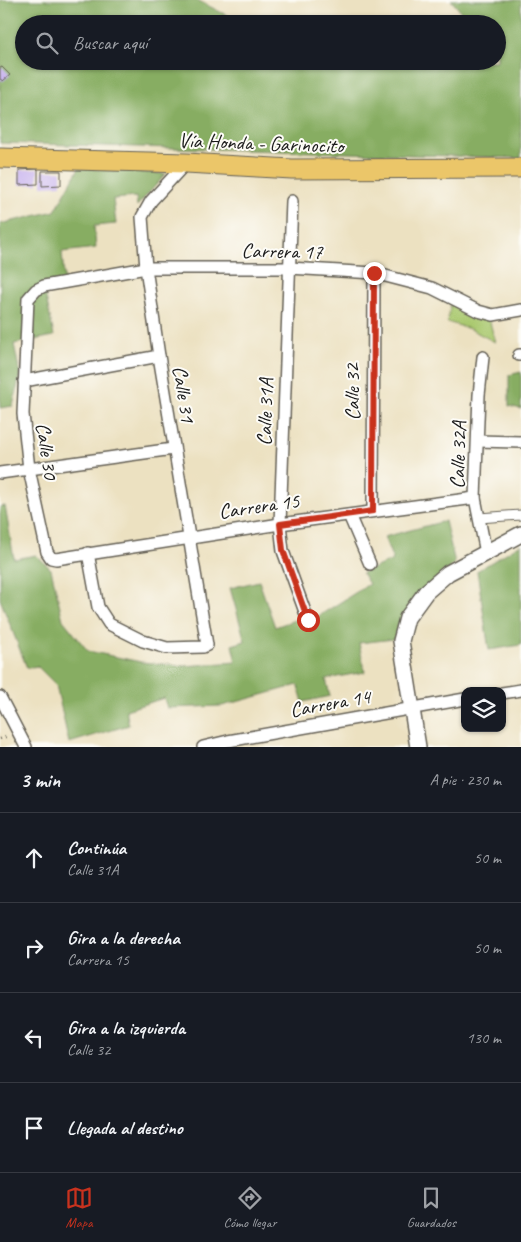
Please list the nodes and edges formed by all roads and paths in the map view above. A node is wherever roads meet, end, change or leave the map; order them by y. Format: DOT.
graph roads {
  1 [pos="0,158"];
  2 [pos="186,164"];
  3 [pos="521,168"];
  4 [pos="292,201"];
  5 [pos="146,268"];
  6 [pos="289,268"];
  7 [pos="374,273"];
  8 [pos="36,290"];
  9 [pos="521,310"];
  10 [pos="159,356"];
  11 [pos="483,357"];
  12 [pos="24,381"];
  13 [pos="478,441"];
  14 [pos="521,442"];
  15 [pos="173,449"];
  16 [pos="29,469"];
  17 [pos="0,473"];
  18 [pos="475,498"];
  19 [pos="373,511"];
  20 [pos="350,515"];
  21 [pos="521,515"];
  22 [pos="479,518"];
  23 [pos="280,524"];
  24 [pos="521,534"];
  25 [pos="188,538"];
  26 [pos="88,553"];
  27 [pos="486,553"];
  28 [pos="50,558"];
  29 [pos="370,564"];
  30 [pos="308,620"];
  31 [pos="521,690"];
  32 [pos="506,692"];
  33 [pos="0,697"];
  34 [pos="461,700"];
  35 [pos="412,708"];
  36 [pos="229,744"];
  37 [pos="26,747"];
  38 [pos="202,747"];
  39 [pos="418,747"];
  1 -- 2 [label="highway, Vía Honda - Garinocito"];
  2 -- 3 [label="highway, Vía Honda - Garinocito"];
  2 -- 5 [label="street, Calle 31"];
  4 -- 6 [label="street, Calle 31A"];
  5 -- 6 [label="street, Carrera 17"];
  5 -- 8 [label="street, Carrera 17"];
  5 -- 10 [label="street, Calle 31"];
  6 -- 7 [label="street, Carrera 17"];
  6 -- 23 [label="street, Calle 31A"];
  7 -- 9 [label="street, Carrera 17"];
  7 -- 19 [label="street, Calle 32"];
  8 -- 12 [label="street, Calle 30"];
  10 -- 12 [label="street"];
  10 -- 15 [label="street, Calle 31"];
  11 -- 13 [label="street, Calle 32A"];
  12 -- 16 [label="street, Calle 30"];
  13 -- 14 [label="street"];
  13 -- 18 [label="street, Calle 32A"];
  15 -- 16 [label="street"];
  15 -- 25 [label="street, Calle 31"];
  16 -- 17 [label="street"];
  16 -- 28 [label="street, Calle 30"];
  18 -- 19 [label="street, Carrera 15"];
  18 -- 22 [label="street, Calle 32A"];
  19 -- 20 [label="street, Carrera 15"];
  20 -- 23 [label="street, Carrera 15"];
  20 -- 29 [label="street"];
  21 -- 22 [label="street"];
  22 -- 27 [label="street, Calle 32A"];
  23 -- 25 [label="street, Carrera 15"];
  23 -- 30 [label="street, Calle 31A"];
  24 -- 27 [label="street"];
  25 -- 26 [label="street, Carrera 15"];
  25 -- 26 [label="street, Calle 31"];
  26 -- 28 [label="street, Carrera 15"];
  27 -- 35 [label="street"];
  31 -- 32 [label="street"];
  33 -- 37 [label="street"];
  34 -- 35 [label="street, Carrera 14"];
  35 -- 36 [label="street, Carrera 14"];
  35 -- 39 [label="street"];
  36 -- 38 [label="street, Carrera 14"];
}
